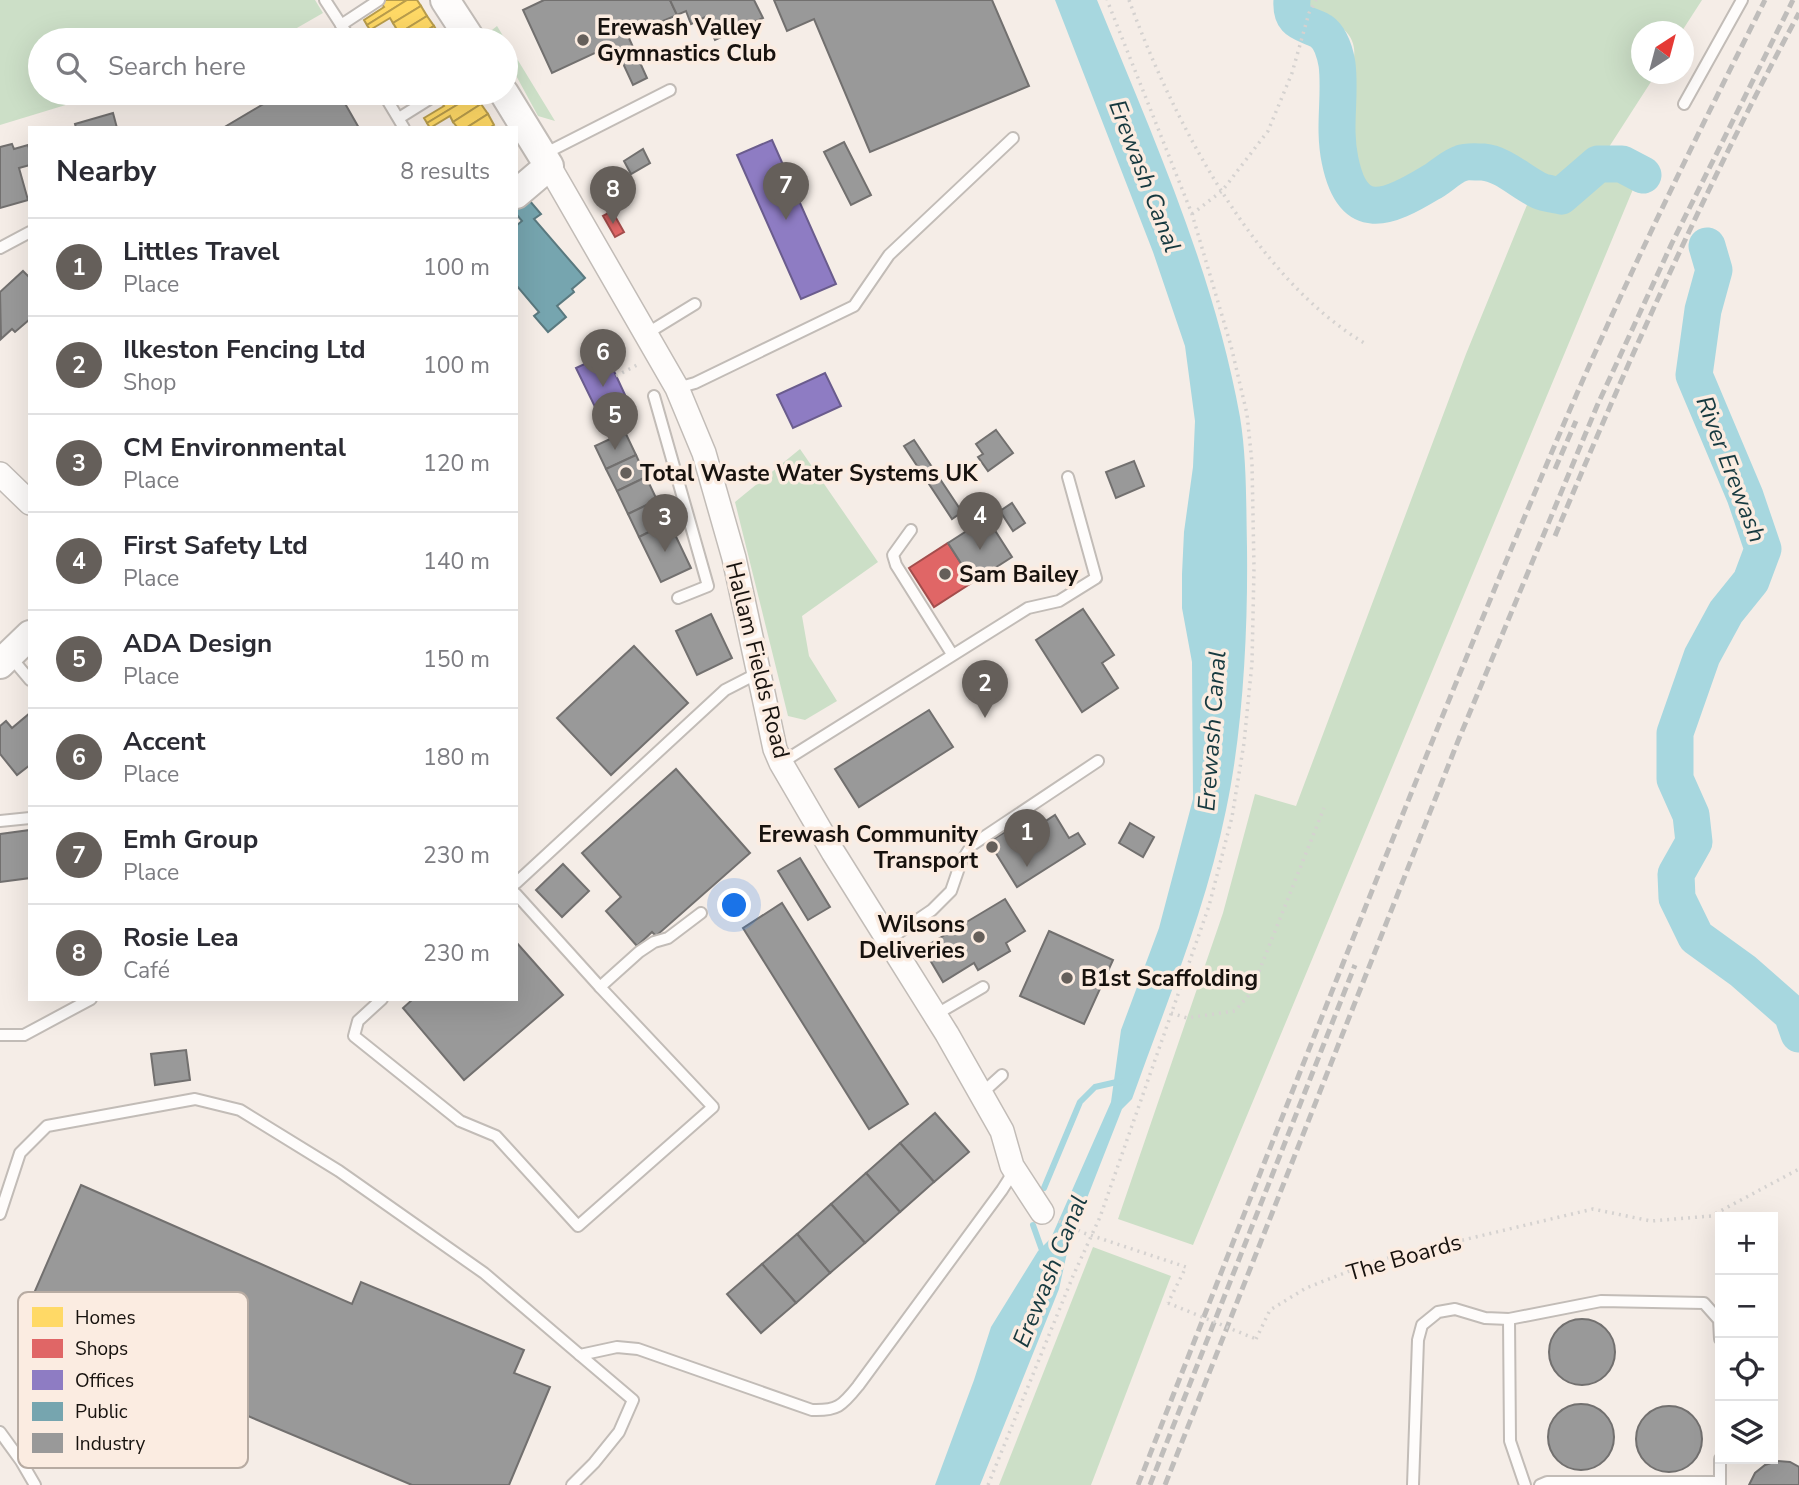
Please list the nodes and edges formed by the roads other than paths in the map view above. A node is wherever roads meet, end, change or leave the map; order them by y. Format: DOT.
graph roads {
  1 [pos="325,0"];
  2 [pos="379,0"];
  3 [pos="445,0"];
  4 [pos="1742,0"];
  5 [pos="341,25"];
  6 [pos="343,28"];
  7 [pos="463,28"];
  8 [pos="670,90"];
  9 [pos="1684,104"];
  10 [pos="390,105"];
  11 [pos="424,105"];
  12 [pos="511,105"];
  13 [pos="401,123"];
  14 [pos="1013,138"];
  15 [pos="545,160"];
  16 [pos="518,192"];
  17 [pos="28,233"];
  18 [pos="0,247"];
  19 [pos="695,304"];
  20 [pos="646,334"];
  21 [pos="677,388"];
  22 [pos="654,396"];
  23 [pos="0,474"];
  24 [pos="1068,477"];
  25 [pos="28,501"];
  26 [pos="911,530"];
  27 [pos="678,598"];
  28 [pos="28,637"];
  29 [pos="953,654"];
  30 [pos="4,659"];
  31 [pos="760,672"];
  32 [pos="28,678"];
  33 [pos="1098,761"];
  34 [pos="781,763"];
  35 [pos="28,818"];
  36 [pos="0,821"];
  37 [pos="518,881"];
  38 [pos="518,896"];
  39 [pos="701,913"];
  40 [pos="888,940"];
  41 [pos="983,986"];
  42 [pos="600,987"];
  43 [pos="87,1001"];
  44 [pos="380,1001"];
  45 [pos="934,1015"];
  46 [pos="0,1035"];
  47 [pos="1002,1076"];
  48 [pos="981,1094"];
  49 [pos="1012,1166"];
  50 [pos="0,1214"];
  51 [pos="1047,1215"];
  52 [pos="1509,1319"];
  53 [pos="1720,1338"];
  54 [pos="580,1355"];
  55 [pos="0,1432"];
  56 [pos="18,1457"];
  57 [pos="1720,1464"];
  58 [pos="25,1468"];
  59 [pos="1720,1484"];
  60 [pos="35,1485"];
  61 [pos="572,1485"];
  62 [pos="1413,1485"];
  63 [pos="1525,1485"];
  64 [pos="1540,1485"];
  1 -- 5 [label="lane"];
  2 -- 5 [label="lane"];
  3 -- 7 [label="street"];
  4 -- 9 [label="lane"];
  5 -- 6 [label="lane"];
  8 -- 15 [label="lane"];
  10 -- 13 [label="lane"];
  11 -- 13 [label="lane"];
  12 -- 15 [label="street, Hallam Fields Road"];
  14 -- 21 [label="lane"];
  15 -- 16 [label="street"];
  15 -- 20 [label="street, Hallam Fields Road"];
  17 -- 18 [label="lane"];
  19 -- 20 [label="lane"];
  20 -- 21 [label="street, Hallam Fields Road"];
  21 -- 31 [label="street, Hallam Fields Road"];
  22 -- 27 [label="lane"];
  23 -- 25 [label="street"];
  24 -- 29 [label="lane"];
  26 -- 29 [label="lane"];
  28 -- 30 [label="street"];
  29 -- 34 [label="lane"];
  30 -- 32 [label="lane"];
  31 -- 34 [label="street, Hallam Fields Road"];
  31 -- 37 [label="lane"];
  33 -- 40 [label="lane"];
  34 -- 40 [label="street, Hallam Fields Road"];
  35 -- 36 [label="lane"];
  38 -- 42 [label="lane"];
  39 -- 42 [label="lane"];
  40 -- 45 [label="street, Hallam Fields Road"];
  41 -- 45 [label="lane"];
  42 -- 44 [label="lane"];
  43 -- 46 [label="lane"];
  45 -- 48 [label="street, Hallam Fields Road"];
  47 -- 48 [label="lane"];
  48 -- 49 [label="street, Hallam Fields Road"];
  49 -- 51 [label="street, Hallam Fields Road"];
  49 -- 54 [label="lane"];
  50 -- 54 [label="lane"];
  52 -- 53 [label="lane"];
  52 -- 62 [label="lane"];
  52 -- 63 [label="lane"];
  54 -- 61 [label="lane"];
  55 -- 56 [label="lane"];
  57 -- 59 [label="lane"];
  58 -- 60 [label="lane"];
  59 -- 64 [label="lane"];
}
